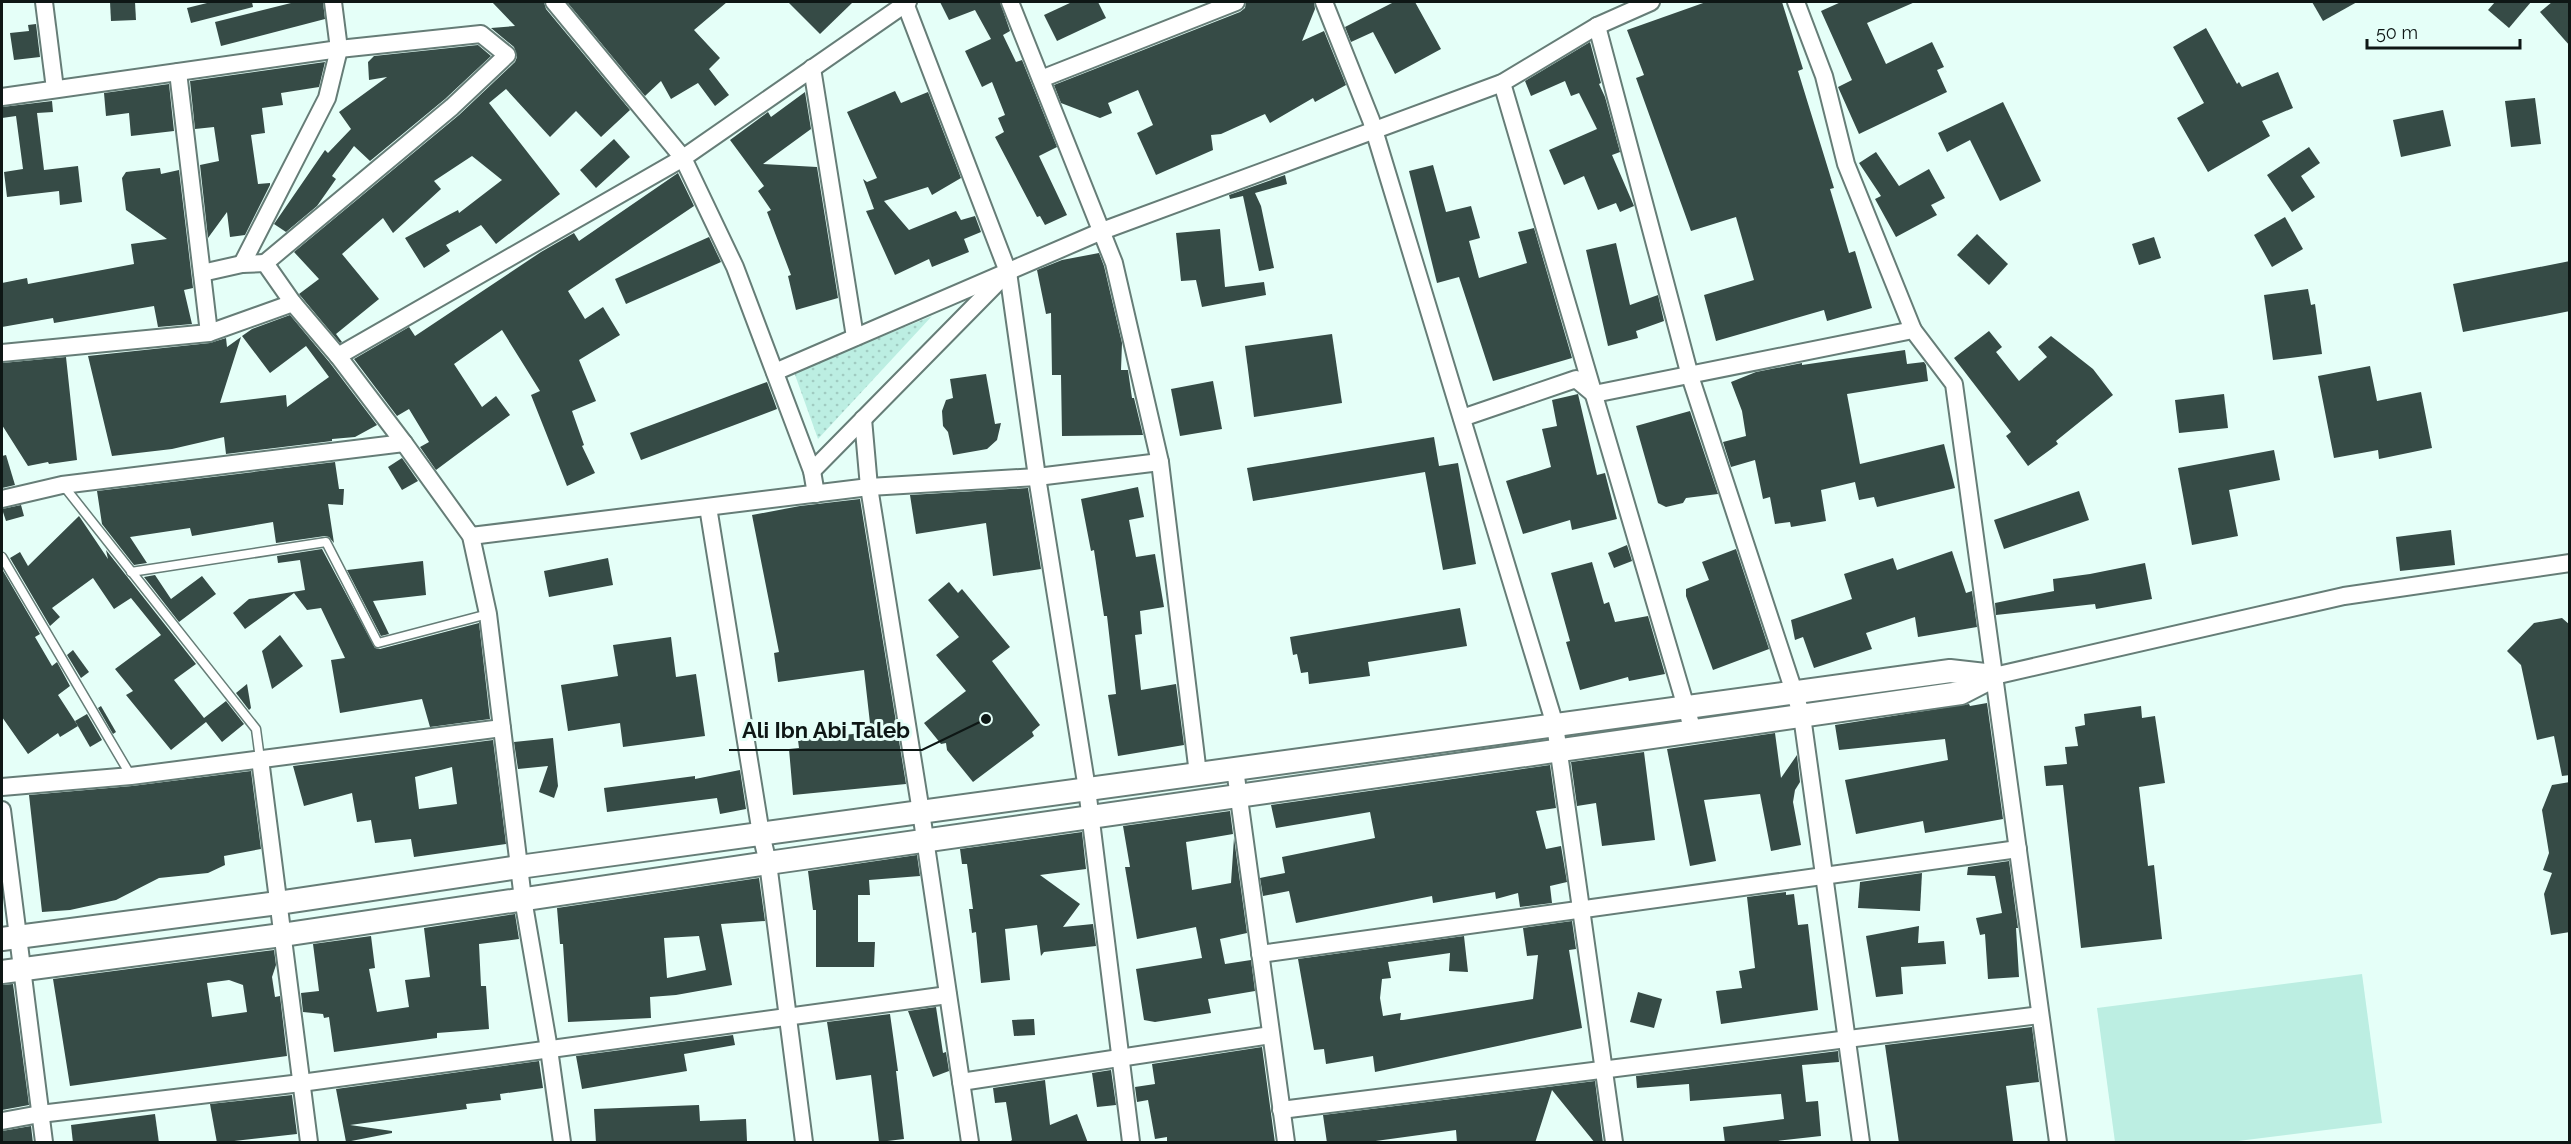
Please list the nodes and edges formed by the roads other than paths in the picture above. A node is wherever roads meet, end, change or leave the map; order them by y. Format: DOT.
graph roads {
  1 [pos="44,2"];
  2 [pos="333,2"];
  3 [pos="554,2"];
  4 [pos="907,2"];
  5 [pos="1010,2"];
  6 [pos="1236,2"];
  7 [pos="1324,2"];
  8 [pos="1652,2"];
  9 [pos="1796,2"];
  10 [pos="1597,26"];
  11 [pos="339,50"];
  12 [pos="812,68"];
  13 [pos="178,72"];
  14 [pos="1041,79"];
  15 [pos="1502,82"];
  16 [pos="56,89"];
  17 [pos="2,97"];
  18 [pos="1374,130"];
  19 [pos="683,158"];
  20 [pos="1102,231"];
  21 [pos="265,263"];
  22 [pos="242,264"];
  23 [pos="1008,272"];
  24 [pos="202,273"];
  25 [pos="293,303"];
  26 [pos="1912,330"];
  27 [pos="209,333"];
  28 [pos="855,338"];
  29 [pos="2,353"];
  30 [pos="338,356"];
  31 [pos="775,372"];
  32 [pos="1690,376"];
  33 [pos="1594,394"];
  34 [pos="1462,418"];
  35 [pos="863,419"];
  36 [pos="404,443"];
  37 [pos="1160,462"];
  38 [pos="812,471"];
  39 [pos="1037,477"];
  40 [pos="62,485"];
  41 [pos="869,487"];
  42 [pos="816,494"];
  43 [pos="2,499"];
  44 [pos="708,507"];
  45 [pos="471,536"];
  46 [pos="2,557"];
  47 [pos="2570,563"];
  48 [pos="131,572"];
  49 [pos="488,614"];
  50 [pos="1994,676"];
  51 [pos="1795,692"];
  52 [pos="1686,707"];
  53 [pos="1802,716"];
  54 [pos="1556,725"];
  55 [pos="502,728"];
  56 [pos="1693,731"];
  57 [pos="1557,750"];
  58 [pos="260,759"];
  59 [pos="1235,769"];
  60 [pos="1198,774"];
  61 [pos="131,776"];
  62 [pos="2,787"];
  63 [pos="1087,789"];
  64 [pos="1239,796"];
  65 [pos="2,810"];
  66 [pos="921,812"];
  67 [pos="1091,817"];
  68 [pos="761,834"];
  69 [pos="924,841"];
  70 [pos="2018,849"];
  71 [pos="768,863"];
  72 [pos="519,867"];
  73 [pos="1824,876"];
  74 [pos="524,899"];
  75 [pos="279,903"];
  76 [pos="1580,909"];
  77 [pos="282,935"];
  78 [pos="10,938"];
  79 [pos="1260,954"];
  80 [pos="12,971"];
  81 [pos="948,995"];
  82 [pos="2040,1015"];
  83 [pos="788,1017"];
  84 [pos="1271,1035"];
  85 [pos="1846,1039"];
  86 [pos="549,1049"];
  87 [pos="1121,1058"];
  88 [pos="1604,1069"];
  89 [pos="961,1082"];
  90 [pos="302,1083"];
  91 [pos="1281,1110"];
  92 [pos="40,1114"];
  93 [pos="2,1121"];
  94 [pos="44,1143"];
  95 [pos="309,1143"];
  96 [pos="562,1143"];
  97 [pos="804,1143"];
  98 [pos="970,1143"];
  99 [pos="1131,1143"];
  100 [pos="1286,1143"];
  101 [pos="1614,1143"];
  102 [pos="1861,1143"];
  103 [pos="2058,1143"];
  1 -- 16 [label="street"];
  2 -- 11 [label="street"];
  3 -- 19 [label="street"];
  4 -- 12 [label="street"];
  4 -- 23 [label="street"];
  5 -- 14 [label="street"];
  6 -- 14 [label="street"];
  7 -- 18 [label="street"];
  8 -- 10 [label="street"];
  9 -- 26 [label="street"];
  10 -- 15 [label="street"];
  10 -- 32 [label="street"];
  11 -- 13 [label="street"];
  11 -- 21 [label="street"];
  11 -- 22 [label="street"];
  12 -- 19 [label="street"];
  12 -- 28 [label="street"];
  13 -- 16 [label="street"];
  13 -- 24 [label="street"];
  14 -- 20 [label="street"];
  15 -- 18 [label="street"];
  15 -- 33 [label="street"];
  16 -- 17 [label="street"];
  18 -- 20 [label="street"];
  18 -- 34 [label="street"];
  19 -- 30 [label="street"];
  19 -- 31 [label="street"];
  20 -- 23 [label="street"];
  20 -- 37 [label="street"];
  21 -- 22 [label="street"];
  21 -- 25 [label="street"];
  22 -- 24 [label="street"];
  23 -- 28 [label="street"];
  23 -- 35 [label="street"];
  23 -- 39 [label="street"];
  24 -- 27 [label="street"];
  25 -- 27 [label="street"];
  25 -- 30 [label="street"];
  26 -- 32 [label="street"];
  26 -- 50 [label="street"];
  27 -- 29 [label="street"];
  28 -- 31 [label="street"];
  30 -- 36 [label="street"];
  31 -- 38 [label="street"];
  32 -- 33 [label="street"];
  32 -- 51 [label="street"];
  33 -- 34 [label="street"];
  33 -- 52 [label="street"];
  34 -- 54 [label="street"];
  35 -- 38 [label="street"];
  35 -- 41 [label="street"];
  36 -- 40 [label="street"];
  36 -- 45 [label="street"];
  37 -- 39 [label="street"];
  37 -- 60 [label="street"];
  38 -- 42 [label="street"];
  39 -- 41 [label="street"];
  39 -- 63 [label="street"];
  40 -- 43 [label="street"];
  40 -- 48 [label="lane"];
  41 -- 42 [label="street"];
  41 -- 66 [label="street"];
  42 -- 44 [label="street"];
  44 -- 45 [label="street"];
  44 -- 68 [label="street"];
  45 -- 49 [label="street"];
  46 -- 61 [label="lane"];
  47 -- 50 [label="street"];
  48 -- 49 [label="lane"];
  48 -- 58 [label="lane"];
  49 -- 55 [label="street"];
  50 -- 51 [label="main road"];
  50 -- 53 [label="main road"];
  50 -- 70 [label="street"];
  51 -- 52 [label="main road"];
  51 -- 53 [label="street"];
  52 -- 54 [label="main road"];
  52 -- 56 [label="street"];
  53 -- 56 [label="main road"];
  53 -- 73 [label="street"];
  54 -- 57 [label="street"];
  54 -- 59 [label="main road"];
  55 -- 58 [label="street"];
  55 -- 72 [label="street"];
  56 -- 57 [label="main road"];
  57 -- 64 [label="main road"];
  57 -- 76 [label="street"];
  58 -- 61 [label="street"];
  58 -- 75 [label="street"];
  59 -- 60 [label="main road"];
  59 -- 64 [label="street"];
  60 -- 63 [label="main road"];
  61 -- 62 [label="street"];
  63 -- 66 [label="main road"];
  63 -- 67 [label="street"];
  64 -- 67 [label="main road"];
  64 -- 79 [label="street"];
  65 -- 78 [label="street"];
  66 -- 68 [label="main road"];
  66 -- 69 [label="street"];
  67 -- 69 [label="main road"];
  67 -- 87 [label="street"];
  68 -- 71 [label="street"];
  68 -- 72 [label="main road"];
  69 -- 71 [label="main road"];
  69 -- 81 [label="street"];
  70 -- 73 [label="street"];
  70 -- 82 [label="street"];
  71 -- 74 [label="main road"];
  71 -- 83 [label="street"];
  72 -- 74 [label="street"];
  72 -- 75 [label="main road"];
  73 -- 76 [label="street"];
  73 -- 85 [label="street"];
  74 -- 77 [label="main road"];
  74 -- 86 [label="street"];
  75 -- 77 [label="street"];
  75 -- 78 [label="main road"];
  76 -- 79 [label="street"];
  76 -- 88 [label="street"];
  77 -- 80 [label="main road"];
  77 -- 90 [label="street"];
  78 -- 80 [label="street"];
  79 -- 84 [label="street"];
  80 -- 92 [label="street"];
  81 -- 83 [label="street"];
  81 -- 89 [label="street"];
  82 -- 85 [label="street"];
  82 -- 103 [label="street"];
  83 -- 86 [label="street"];
  83 -- 97 [label="street"];
  84 -- 87 [label="street"];
  84 -- 91 [label="street"];
  85 -- 88 [label="street"];
  85 -- 102 [label="street"];
  86 -- 90 [label="street"];
  86 -- 96 [label="street"];
  87 -- 89 [label="street"];
  87 -- 99 [label="street"];
  88 -- 91 [label="street"];
  88 -- 101 [label="street"];
  89 -- 98 [label="street"];
  90 -- 92 [label="street"];
  90 -- 95 [label="street"];
  91 -- 100 [label="street"];
  92 -- 93 [label="street"];
  92 -- 94 [label="street"];
}
